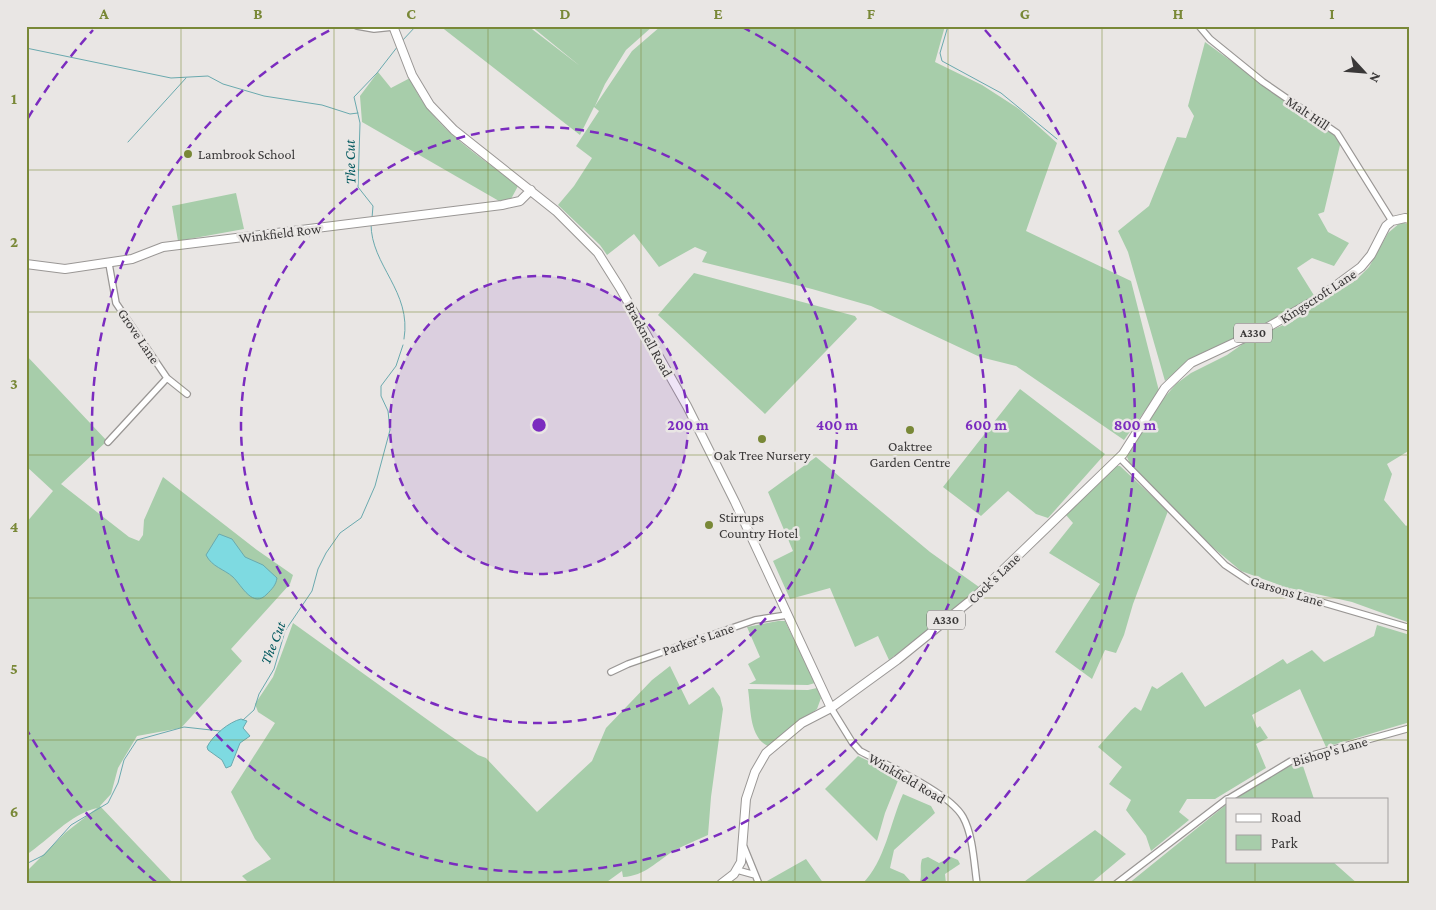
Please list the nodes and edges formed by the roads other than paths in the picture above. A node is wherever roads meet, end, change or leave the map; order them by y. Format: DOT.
graph roads {
  1 [pos="357,26"];
  2 [pos="1199,26"];
  3 [pos="393,27"];
  4 [pos="531,190"];
  5 [pos="1410,219"];
  6 [pos="1392,221"];
  7 [pos="26,264"];
  8 [pos="109,264"];
  9 [pos="167,378"];
  10 [pos="187,394"];
  11 [pos="108,442"];
  12 [pos="1121,456"];
  13 [pos="787,615"];
  14 [pos="1410,628"];
  15 [pos="611,672"];
  16 [pos="831,708"];
  17 [pos="1410,728"];
  18 [pos="1230,798"];
  19 [pos="1226,801"];
  20 [pos="744,846"];
  21 [pos="737,870"];
  22 [pos="755,875"];
  23 [pos="721,884"];
  24 [pos="759,884"];
  25 [pos="977,884"];
  26 [pos="1116,884"];
  1 -- 3 [label="street"];
  2 -- 6 [label="street, Malt Hill"];
  3 -- 4 [label="main road, Bracknell Road"];
  4 -- 8 [label="main road, Winkfield Row"];
  4 -- 13 [label="main road, Bracknell Road"];
  5 -- 6 [label="main road"];
  6 -- 12 [label="main road, Kingscroft Lane / A330"];
  7 -- 8 [label="main road, Winkfield Row"];
  8 -- 9 [label="street, Grove Lane"];
  9 -- 10 [label="street, Grove Lane"];
  9 -- 11 [label="street, Grove Lane"];
  12 -- 14 [label="street, Garsons Lane"];
  12 -- 16 [label="main road, Cock's Lane / A330"];
  13 -- 15 [label="street, Parker's Lane"];
  13 -- 16 [label="main road, Bracknell Road"];
  16 -- 20 [label="main road, A330"];
  16 -- 25 [label="street, Winkfield Road"];
  17 -- 18 [label="street, Bishop's Lane"];
  19 -- 26 [label="street, Bishop's Lane"];
  20 -- 21 [label="main road, A330"];
  20 -- 22 [label="street"];
  21 -- 22 [label="street"];
  21 -- 23 [label="main road"];
  22 -- 24 [label="street"];
}
